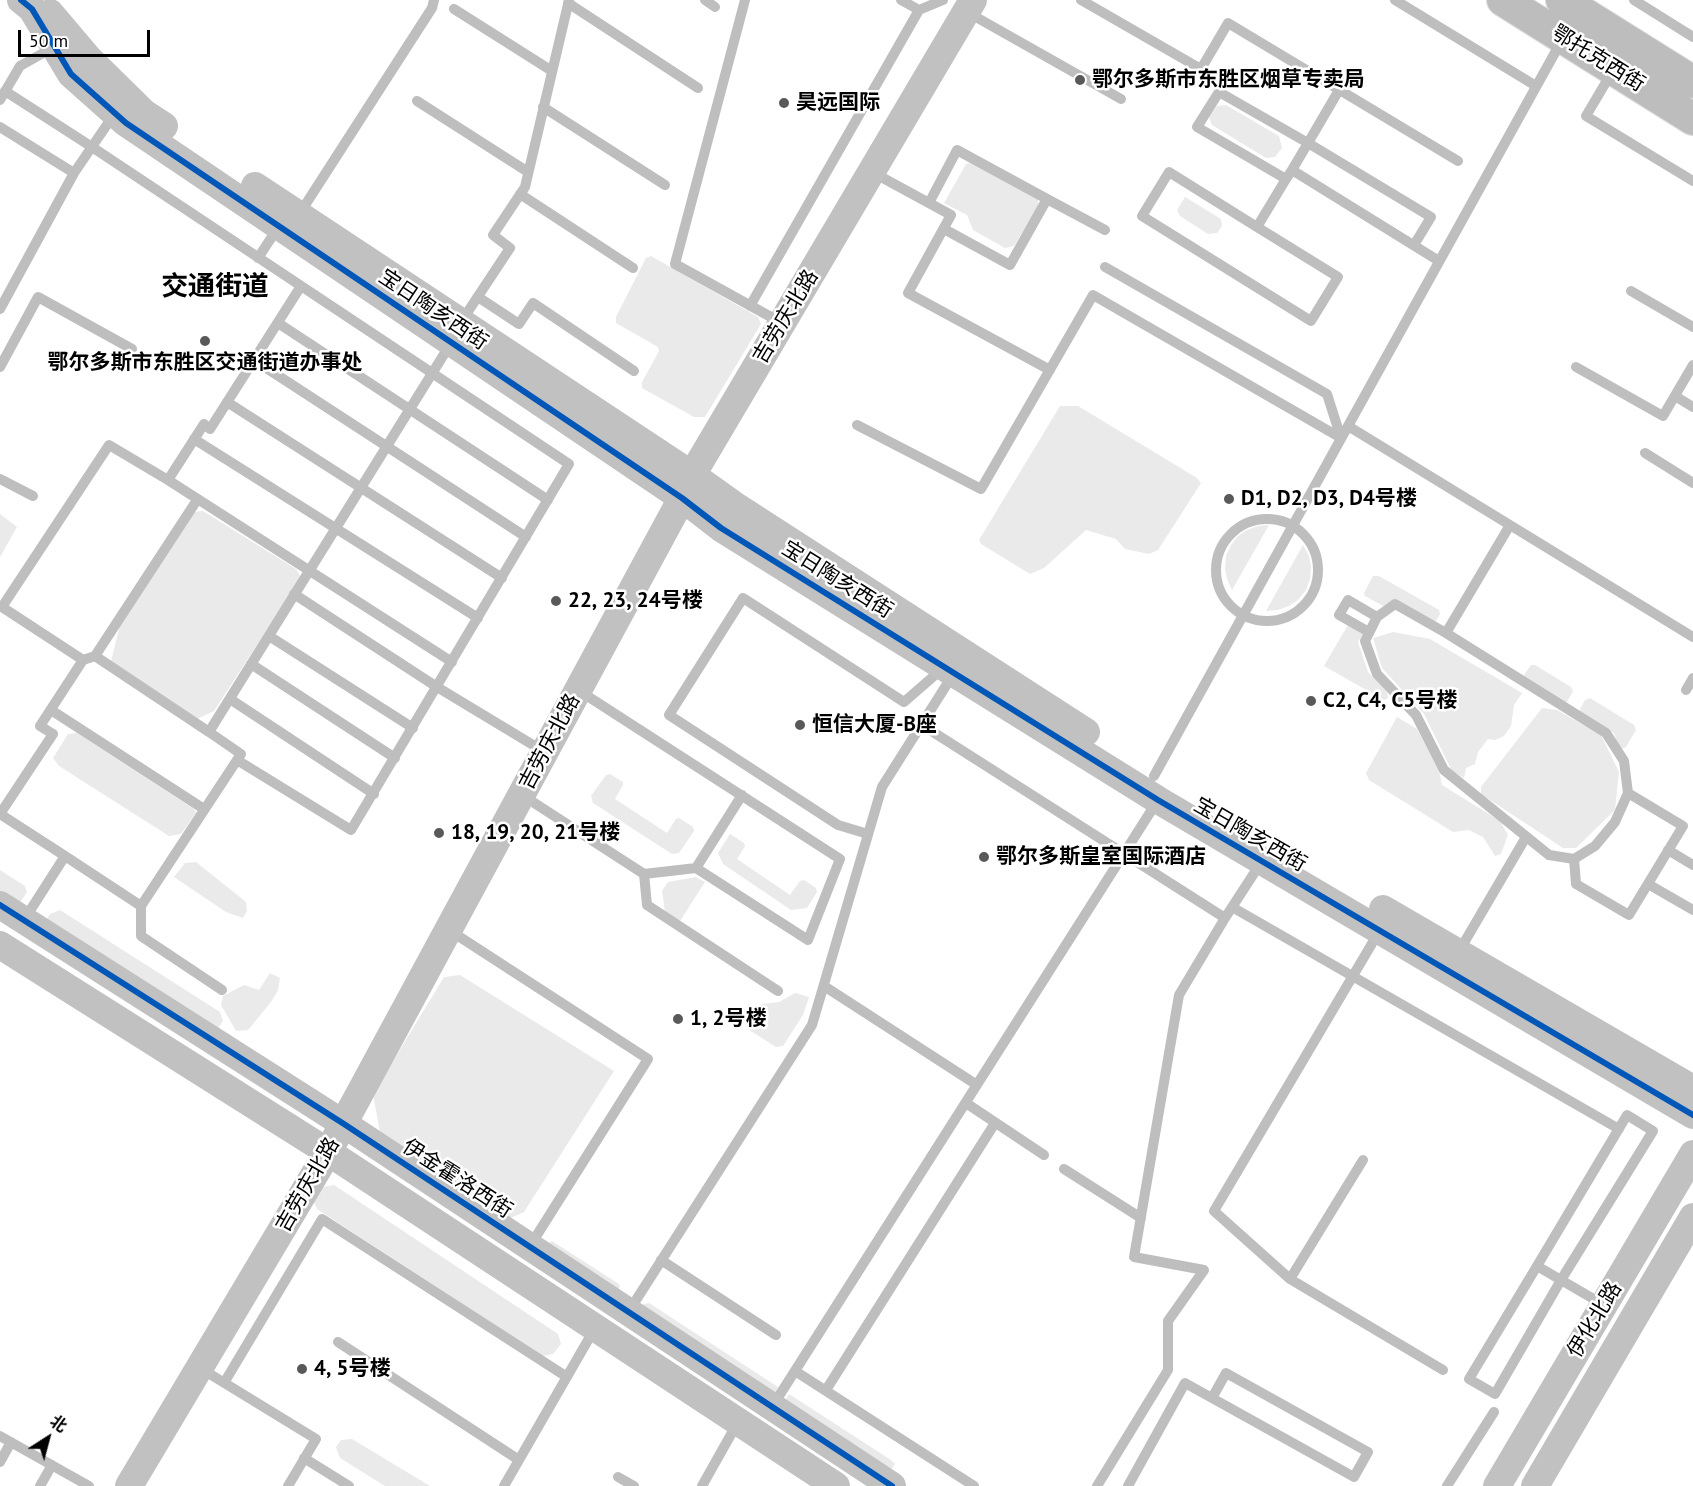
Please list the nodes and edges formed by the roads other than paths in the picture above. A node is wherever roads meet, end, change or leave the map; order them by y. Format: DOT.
graph roads {
  1 [pos="21,0"];
  2 [pos="39,0"];
  3 [pos="434,0"];
  4 [pos="705,0"];
  5 [pos="745,0"];
  6 [pos="901,0"];
  7 [pos="1081,0"];
  8 [pos="1395,0"];
  9 [pos="1503,0"];
  10 [pos="1562,0"];
  11 [pos="1634,0"];
  12 [pos="569,2"];
  13 [pos="961,4"];
  14 [pos="715,7"];
  15 [pos="454,9"];
  16 [pos="919,10"];
  17 [pos="1693,37"];
  18 [pos="1563,38"];
  19 [pos="55,47"];
  20 [pos="1614,69"];
  21 [pos="552,71"];
  22 [pos="1693,82"];
  23 [pos="1536,86"];
  24 [pos="698,88"];
  25 [pos="1339,90"];
  26 [pos="3,96"];
  27 [pos="1121,99"];
  28 [pos="417,101"];
  29 [pos="543,107"];
  30 [pos="115,112"];
  31 [pos="1693,119"];
  32 [pos="0,127"];
  33 [pos="1308,143"];
  34 [pos="92,147"];
  35 [pos="1458,160"];
  36 [pos="528,172"];
  37 [pos="872,172"];
  38 [pos="74,173"];
  39 [pos="1289,175"];
  40 [pos="1693,182"];
  41 [pos="665,185"];
  42 [pos="520,194"];
  43 [pos="1047,199"];
  44 [pos="928,203"];
  45 [pos="289,220"];
  46 [pos="1257,227"];
  47 [pos="944,229"];
  48 [pos="1105,230"];
  49 [pos="1414,245"];
  50 [pos="258,258"];
  51 [pos="1439,261"];
  52 [pos="1105,267"];
  53 [pos="633,268"];
  54 [pos="301,286"];
  55 [pos="1631,291"];
  56 [pos="478,297"];
  57 [pos="750,306"];
  58 [pos="0,309"];
  59 [pos="278,323"];
  60 [pos="782,323"];
  61 [pos="1693,327"];
  62 [pos="456,332"];
  63 [pos="132,349"];
  64 [pos="254,360"];
  65 [pos="1693,364"];
  66 [pos="0,367"];
  67 [pos="1576,367"];
  68 [pos="1050,370"];
  69 [pos="634,371"];
  70 [pos="432,374"];
  71 [pos="1675,396"];
  72 [pos="227,402"];
  73 [pos="1693,407"];
  74 [pos="410,409"];
  75 [pos="857,425"];
  76 [pos="1348,426"];
  77 [pos="1341,438"];
  78 [pos="194,439"];
  79 [pos="387,446"];
  80 [pos="1645,453"];
  81 [pos="0,479"];
  82 [pos="168,480"];
  83 [pos="1693,483"];
  84 [pos="362,487"];
  85 [pos="687,487"];
  86 [pos="33,496"];
  87 [pos="197,500"];
  88 [pos="548,500"];
  89 [pos="1292,525"];
  90 [pos="1510,525"];
  91 [pos="336,528"];
  92 [pos="526,537"];
  93 [pos="309,571"];
  94 [pos="502,578"];
  95 [pos="294,594"];
  96 [pos="1243,615"];
  97 [pos="1377,617"];
  98 [pos="478,618"];
  99 [pos="1369,632"];
  100 [pos="1446,633"];
  101 [pos="269,636"];
  102 [pos="1693,637"];
  103 [pos="95,656"];
  104 [pos="83,660"];
  105 [pos="452,662"];
  106 [pos="251,664"];
  107 [pos="950,670"];
  108 [pos="1693,678"];
  109 [pos="437,687"];
  110 [pos="578,690"];
  111 [pos="1686,690"];
  112 [pos="230,699"];
  113 [pos="51,710"];
  114 [pos="922,724"];
  115 [pos="413,728"];
  116 [pos="209,732"];
  117 [pos="544,752"];
  118 [pos="395,758"];
  119 [pos="237,760"];
  120 [pos="1156,788"];
  121 [pos="1628,793"];
  122 [pos="374,794"];
  123 [pos="522,795"];
  124 [pos="742,795"];
  125 [pos="204,809"];
  126 [pos="0,814"];
  127 [pos="868,834"];
  128 [pos="1526,837"];
  129 [pos="1668,850"];
  130 [pos="1124,854"];
  131 [pos="65,856"];
  132 [pos="1574,859"];
  133 [pos="1262,861"];
  134 [pos="1693,865"];
  135 [pos="696,868"];
  136 [pos="644,874"];
  137 [pos="1648,884"];
  138 [pos="0,904"];
  139 [pos="141,906"];
  140 [pos="1232,907"];
  141 [pos="1693,910"];
  142 [pos="1225,918"];
  143 [pos="24,920"];
  144 [pos="448,930"];
  145 [pos="1380,930"];
  146 [pos="0,945"];
  147 [pos="1458,953"];
  148 [pos="1353,977"];
  149 [pos="824,986"];
  150 [pos="222,990"];
  151 [pos="778,992"];
  152 [pos="977,1085"];
  153 [pos="1693,1089"];
  154 [pos="966,1103"];
  155 [pos="1693,1115"];
  156 [pos="995,1123"];
  157 [pos="344,1124"];
  158 [pos="1619,1129"];
  159 [pos="328,1152"];
  160 [pos="1693,1154"];
  161 [pos="1044,1155"];
  162 [pos="1363,1160"];
  163 [pos="1064,1169"];
  164 [pos="1693,1217"];
  165 [pos="1141,1218"];
  166 [pos="530,1247"];
  167 [pos="661,1260"];
  168 [pos="1537,1266"];
  169 [pos="1290,1279"];
  170 [pos="1561,1280"];
  171 [pos="1604,1305"];
  172 [pos="628,1312"];
  173 [pos="595,1328"];
  174 [pos="776,1335"];
  175 [pos="338,1342"];
  176 [pos="200,1368"];
  177 [pos="1443,1370"];
  178 [pos="795,1371"];
  179 [pos="567,1377"];
  180 [pos="224,1383"];
  181 [pos="826,1390"];
  182 [pos="1212,1398"];
  183 [pos="772,1407"];
  184 [pos="1494,1412"];
  185 [pos="738,1422"];
  186 [pos="0,1436"];
  187 [pos="11,1442"];
  188 [pos="304,1458"];
  189 [pos="519,1460"];
  190 [pos="0,1462"];
  191 [pos="52,1465"];
  192 [pos="618,1477"];
  193 [pos="1542,1484"];
  194 [pos="40,1486"];
  195 [pos="89,1486"];
  196 [pos="129,1486"];
  197 [pos="288,1486"];
  198 [pos="349,1486"];
  199 [pos="504,1486"];
  200 [pos="634,1486"];
  201 [pos="702,1486"];
  202 [pos="836,1486"];
  203 [pos="892,1486"];
  204 [pos="974,1486"];
  205 [pos="1097,1486"];
  206 [pos="1128,1486"];
  207 [pos="1448,1486"];
  208 [pos="1497,1486"];
  1 -- 19 [label="street, 宝日陶亥西街"];
  2 -- 45 [label="street, 宝日陶亥西街"];
  3 -- 45 [label="lane"];
  4 -- 14 [label="lane"];
  5 -- 57 [label="lane"];
  6 -- 16 [label="lane"];
  7 -- 25 [label="lane"];
  8 -- 23 [label="lane"];
  9 -- 18 [label="main road, 鄂托克西街"];
  10 -- 22 [label="main road, 鄂托克西街"];
  11 -- 17 [label="lane"];
  12 -- 21 [label="lane"];
  12 -- 24 [label="lane"];
  13 -- 16 [label="lane"];
  13 -- 27 [label="lane"];
  13 -- 37 [label="street, 吉劳庆北路"];
  15 -- 21 [label="lane"];
  16 -- 57 [label="lane"];
  18 -- 20 [label="main road, 鄂托克西街"];
  18 -- 23 [label="lane"];
  19 -- 26 [label="lane"];
  19 -- 30 [label="street, 宝日陶亥西街"];
  20 -- 31 [label="main road, 鄂托克西街"];
  20 -- 40 [label="lane"];
  21 -- 29 [label="lane"];
  23 -- 51 [label="lane"];
  25 -- 33 [label="lane"];
  25 -- 35 [label="lane"];
  26 -- 34 [label="lane"];
  28 -- 36 [label="lane"];
  29 -- 36 [label="lane"];
  29 -- 41 [label="lane"];
  30 -- 34 [label="lane"];
  30 -- 45 [label="street, 宝日陶亥西街"];
  32 -- 38 [label="lane"];
  33 -- 39 [label="lane"];
  33 -- 39 [label="lane"];
  33 -- 49 [label="lane"];
  34 -- 38 [label="lane"];
  34 -- 50 [label="lane"];
  36 -- 42 [label="lane"];
  37 -- 44 [label="lane"];
  37 -- 60 [label="street, 吉劳庆北路"];
  38 -- 58 [label="lane"];
  39 -- 46 [label="lane"];
  39 -- 49 [label="lane"];
  42 -- 53 [label="lane"];
  42 -- 56 [label="lane"];
  43 -- 44 [label="lane"];
  43 -- 47 [label="lane"];
  43 -- 48 [label="lane"];
  44 -- 47 [label="lane"];
  45 -- 50 [label="lane"];
  45 -- 62 [label="street, 宝日陶亥西街"];
  46 -- 46 [label="lane"];
  47 -- 68 [label="lane"];
  49 -- 51 [label="lane"];
  50 -- 54 [label="lane"];
  51 -- 76 [label="lane"];
  52 -- 77 [label="lane"];
  54 -- 59 [label="lane"];
  54 -- 70 [label="lane"];
  55 -- 61 [label="lane"];
  56 -- 62 [label="lane"];
  56 -- 69 [label="lane"];
  57 -- 60 [label="lane"];
  59 -- 64 [label="lane"];
  59 -- 74 [label="lane"];
  60 -- 85 [label="street, 吉劳庆北路"];
  62 -- 70 [label="lane"];
  62 -- 85 [label="street, 宝日陶亥西街"];
  63 -- 66 [label="lane"];
  64 -- 72 [label="lane"];
  64 -- 79 [label="lane"];
  65 -- 71 [label="lane"];
  67 -- 71 [label="lane"];
  68 -- 75 [label="lane"];
  68 -- 77 [label="lane"];
  70 -- 74 [label="lane"];
  70 -- 88 [label="lane"];
  71 -- 73 [label="lane"];
  72 -- 78 [label="lane"];
  72 -- 84 [label="lane"];
  74 -- 79 [label="lane"];
  74 -- 88 [label="lane"];
  76 -- 77 [label="lane"];
  76 -- 90 [label="lane"];
  77 -- 89 [label="lane"];
  78 -- 82 [label="lane"];
  78 -- 91 [label="lane"];
  79 -- 84 [label="lane"];
  79 -- 92 [label="lane"];
  80 -- 83 [label="lane"];
  81 -- 86 [label="lane"];
  82 -- 87 [label="lane"];
  82 -- 104 [label="lane"];
  84 -- 91 [label="lane"];
  84 -- 94 [label="lane"];
  85 -- 107 [label="street, 宝日陶亥西街"];
  85 -- 110 [label="street, 吉劳庆北路"];
  85 -- 120 [label="street, 宝日陶亥西街"];
  87 -- 93 [label="lane"];
  87 -- 103 [label="lane"];
  88 -- 92 [label="lane"];
  89 -- 96 [label="lane"];
  89 -- 96 [label="lane"];
  89 -- 96 [label="lane"];
  90 -- 100 [label="lane"];
  90 -- 102 [label="lane"];
  91 -- 93 [label="lane"];
  91 -- 98 [label="lane"];
  92 -- 94 [label="lane"];
  93 -- 95 [label="lane"];
  93 -- 105 [label="lane"];
  94 -- 98 [label="lane"];
  95 -- 101 [label="lane"];
  95 -- 109 [label="lane"];
  96 -- 120 [label="lane"];
  97 -- 99 [label="lane"];
  97 -- 99 [label="lane"];
  97 -- 100 [label="lane"];
  98 -- 105 [label="lane"];
  99 -- 128 [label="lane"];
  100 -- 121 [label="lane"];
  101 -- 106 [label="lane"];
  101 -- 115 [label="lane"];
  103 -- 104 [label="lane"];
  103 -- 116 [label="lane"];
  104 -- 113 [label="lane"];
  105 -- 109 [label="lane"];
  106 -- 112 [label="lane"];
  106 -- 118 [label="lane"];
  107 -- 114 [label="lane"];
  107 -- 120 [label="street, 宝日陶亥西街"];
  107 -- 127 [label="lane"];
  108 -- 111 [label="lane"];
  109 -- 115 [label="lane"];
  109 -- 117 [label="lane"];
  110 -- 117 [label="street, 吉劳庆北路"];
  110 -- 124 [label="lane"];
  112 -- 116 [label="lane"];
  112 -- 122 [label="lane"];
  113 -- 125 [label="lane"];
  113 -- 126 [label="lane"];
  114 -- 127 [label="lane"];
  114 -- 130 [label="lane"];
  115 -- 118 [label="lane"];
  116 -- 119 [label="lane"];
  117 -- 123 [label="street, 吉劳庆北路"];
  118 -- 122 [label="lane"];
  119 -- 122 [label="lane"];
  119 -- 125 [label="lane"];
  120 -- 130 [label="lane"];
  120 -- 133 [label="street, 宝日陶亥西街"];
  120 -- 147 [label="street, 宝日陶亥西街"];
  121 -- 129 [label="lane"];
  121 -- 132 [label="lane"];
  123 -- 136 [label="lane"];
  123 -- 144 [label="street, 吉劳庆北路"];
  124 -- 135 [label="lane"];
  124 -- 135 [label="lane"];
  125 -- 139 [label="lane"];
  126 -- 131 [label="lane"];
  127 -- 149 [label="lane"];
  128 -- 132 [label="lane"];
  128 -- 147 [label="lane"];
  129 -- 134 [label="lane"];
  129 -- 137 [label="lane"];
  130 -- 142 [label="lane"];
  130 -- 152 [label="lane"];
  131 -- 139 [label="lane"];
  131 -- 143 [label="lane"];
  132 -- 137 [label="lane"];
  133 -- 140 [label="lane"];
  133 -- 145 [label="street, 宝日陶亥西街"];
  135 -- 136 [label="lane"];
  136 -- 151 [label="lane"];
  137 -- 141 [label="lane"];
  138 -- 143 [label="street, 伊金霍洛西街"];
  139 -- 150 [label="lane"];
  140 -- 142 [label="lane"];
  140 -- 148 [label="lane"];
  142 -- 165 [label="lane"];
  143 -- 157 [label="street, 伊金霍洛西街"];
  144 -- 157 [label="street, 吉劳庆北路"];
  144 -- 166 [label="lane"];
  145 -- 148 [label="lane"];
  145 -- 155 [label="street, 宝日陶亥西街"];
  146 -- 159 [label="street"];
  147 -- 153 [label="street, 宝日陶亥西街"];
  148 -- 158 [label="lane"];
  148 -- 169 [label="lane"];
  149 -- 152 [label="lane"];
  149 -- 167 [label="lane"];
  152 -- 154 [label="lane"];
  154 -- 156 [label="lane"];
  154 -- 178 [label="lane"];
  156 -- 161 [label="lane"];
  156 -- 181 [label="lane"];
  157 -- 159 [label="street, 吉劳庆北路"];
  157 -- 166 [label="street, 伊金霍洛西街"];
  158 -- 168 [label="lane"];
  158 -- 170 [label="lane"];
  159 -- 173 [label="street"];
  159 -- 176 [label="street, 吉劳庆北路"];
  160 -- 171 [label="street, 伊化北路"];
  162 -- 169 [label="lane"];
  163 -- 165 [label="lane"];
  164 -- 193 [label="street, 伊化北路"];
  165 -- 205 [label="lane"];
  166 -- 172 [label="street, 伊金霍洛西街"];
  167 -- 172 [label="lane"];
  167 -- 174 [label="lane"];
  168 -- 170 [label="lane"];
  168 -- 170 [label="lane"];
  169 -- 177 [label="lane"];
  170 -- 171 [label="lane"];
  171 -- 208 [label="street, 伊化北路"];
  172 -- 183 [label="street, 伊金霍洛西街"];
  173 -- 179 [label="lane"];
  173 -- 185 [label="street"];
  175 -- 189 [label="lane"];
  176 -- 180 [label="lane"];
  176 -- 196 [label="street, 吉劳庆北路"];
  178 -- 181 [label="lane"];
  178 -- 183 [label="lane"];
  179 -- 180 [label="lane"];
  179 -- 189 [label="lane"];
  180 -- 188 [label="lane"];
  181 -- 204 [label="lane"];
  182 -- 182 [label="lane"];
  182 -- 206 [label="lane"];
  183 -- 203 [label="street, 伊金霍洛西街"];
  184 -- 207 [label="lane"];
  185 -- 201 [label="lane"];
  185 -- 202 [label="street"];
  186 -- 187 [label="lane"];
  187 -- 190 [label="lane"];
  187 -- 191 [label="lane"];
  188 -- 197 [label="lane"];
  188 -- 198 [label="lane"];
  189 -- 199 [label="lane"];
  191 -- 194 [label="lane"];
  191 -- 195 [label="lane"];
  192 -- 200 [label="lane"];
}
